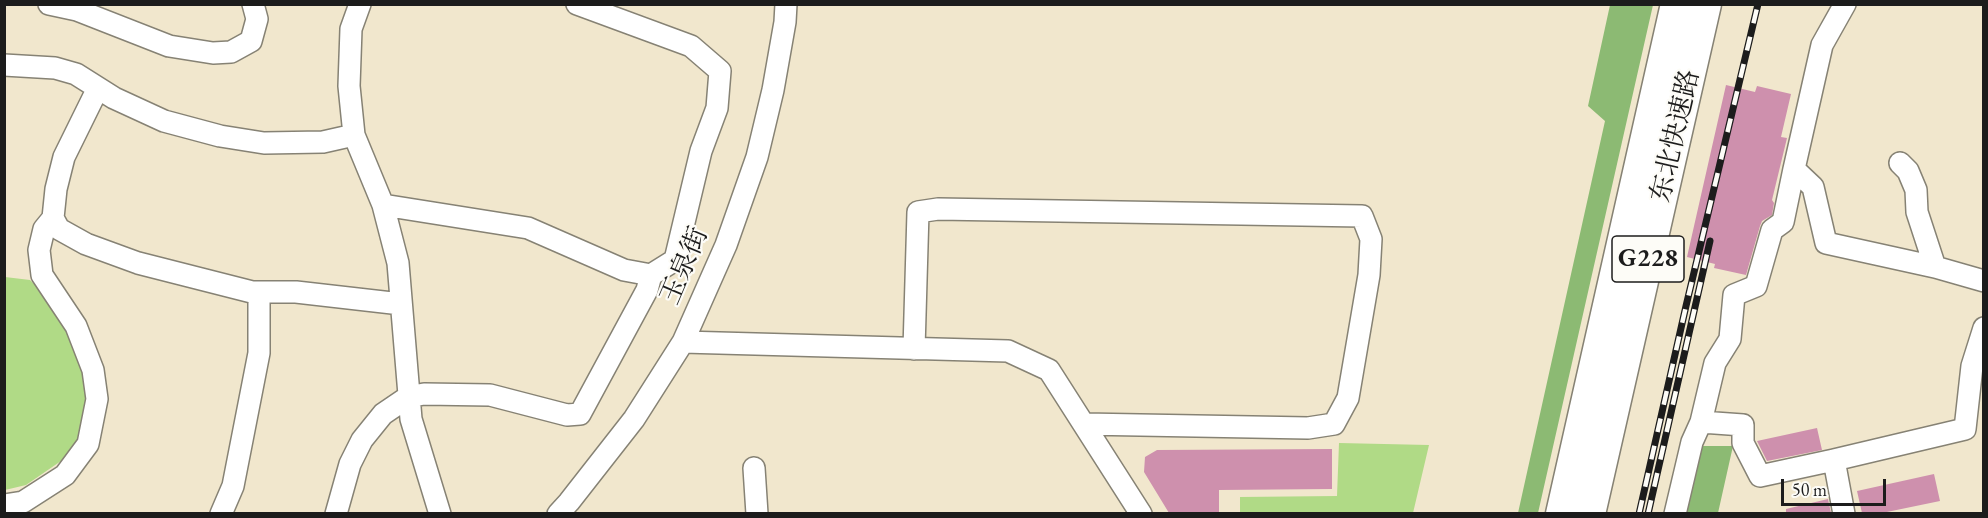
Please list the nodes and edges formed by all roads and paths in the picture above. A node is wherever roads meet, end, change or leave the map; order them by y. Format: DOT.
graph roads {
  1 [pos="49,4"];
  2 [pos="253,4"];
  3 [pos="360,4"];
  4 [pos="577,4"];
  5 [pos="786,4"];
  6 [pos="1676,4"];
  7 [pos="1706,4"];
  8 [pos="1845,4"];
  9 [pos="4,65"];
  10 [pos="98,88"];
  11 [pos="354,135"];
  12 [pos="1899,163"];
  13 [pos="1794,169"];
  14 [pos="383,205"];
  15 [pos="53,218"];
  16 [pos="1935,267"];
  17 [pos="651,275"];
  18 [pos="1983,281"];
  19 [pos="259,292"];
  20 [pos="401,304"];
  21 [pos="1983,328"];
  22 [pos="683,342"];
  23 [pos="914,349"];
  24 [pos="408,397"];
  25 [pos="1701,422"];
  26 [pos="1084,424"];
  27 [pos="1974,427"];
  28 [pos="1834,460"];
  29 [pos="754,468"];
  30 [pos="4,505"];
  31 [pos="221,513"];
  32 [pos="336,513"];
  33 [pos="440,513"];
  34 [pos="558,513"];
  35 [pos="757,513"];
  36 [pos="1141,513"];
  37 [pos="1561,513"];
  38 [pos="1590,513"];
  39 [pos="1675,513"];
  40 [pos="1844,513"];
  1 -- 2 [label="street"];
  3 -- 11 [label="street"];
  4 -- 17 [label="street"];
  5 -- 22 [label="street, 玉泉街"];
  6 -- 37 [label="highway, 东北快速路 / G228"];
  7 -- 38 [label="highway, 东北快速路 / G228"];
  8 -- 13 [label="street"];
  9 -- 10 [label="street"];
  10 -- 11 [label="street"];
  10 -- 15 [label="street"];
  11 -- 14 [label="street"];
  12 -- 16 [label="street"];
  13 -- 16 [label="street"];
  13 -- 25 [label="street"];
  14 -- 17 [label="street"];
  14 -- 20 [label="street"];
  15 -- 19 [label="street"];
  15 -- 30 [label="street"];
  16 -- 18 [label="street"];
  17 -- 24 [label="street"];
  19 -- 20 [label="street"];
  19 -- 31 [label="street"];
  20 -- 24 [label="street"];
  21 -- 27 [label="street"];
  22 -- 23 [label="street"];
  22 -- 34 [label="street, 玉泉街"];
  23 -- 26 [label="street"];
  23 -- 26 [label="street"];
  24 -- 32 [label="street"];
  24 -- 33 [label="street"];
  25 -- 28 [label="street"];
  25 -- 39 [label="street"];
  26 -- 36 [label="street"];
  27 -- 28 [label="street"];
  28 -- 40 [label="street"];
  29 -- 35 [label="street"];
}
